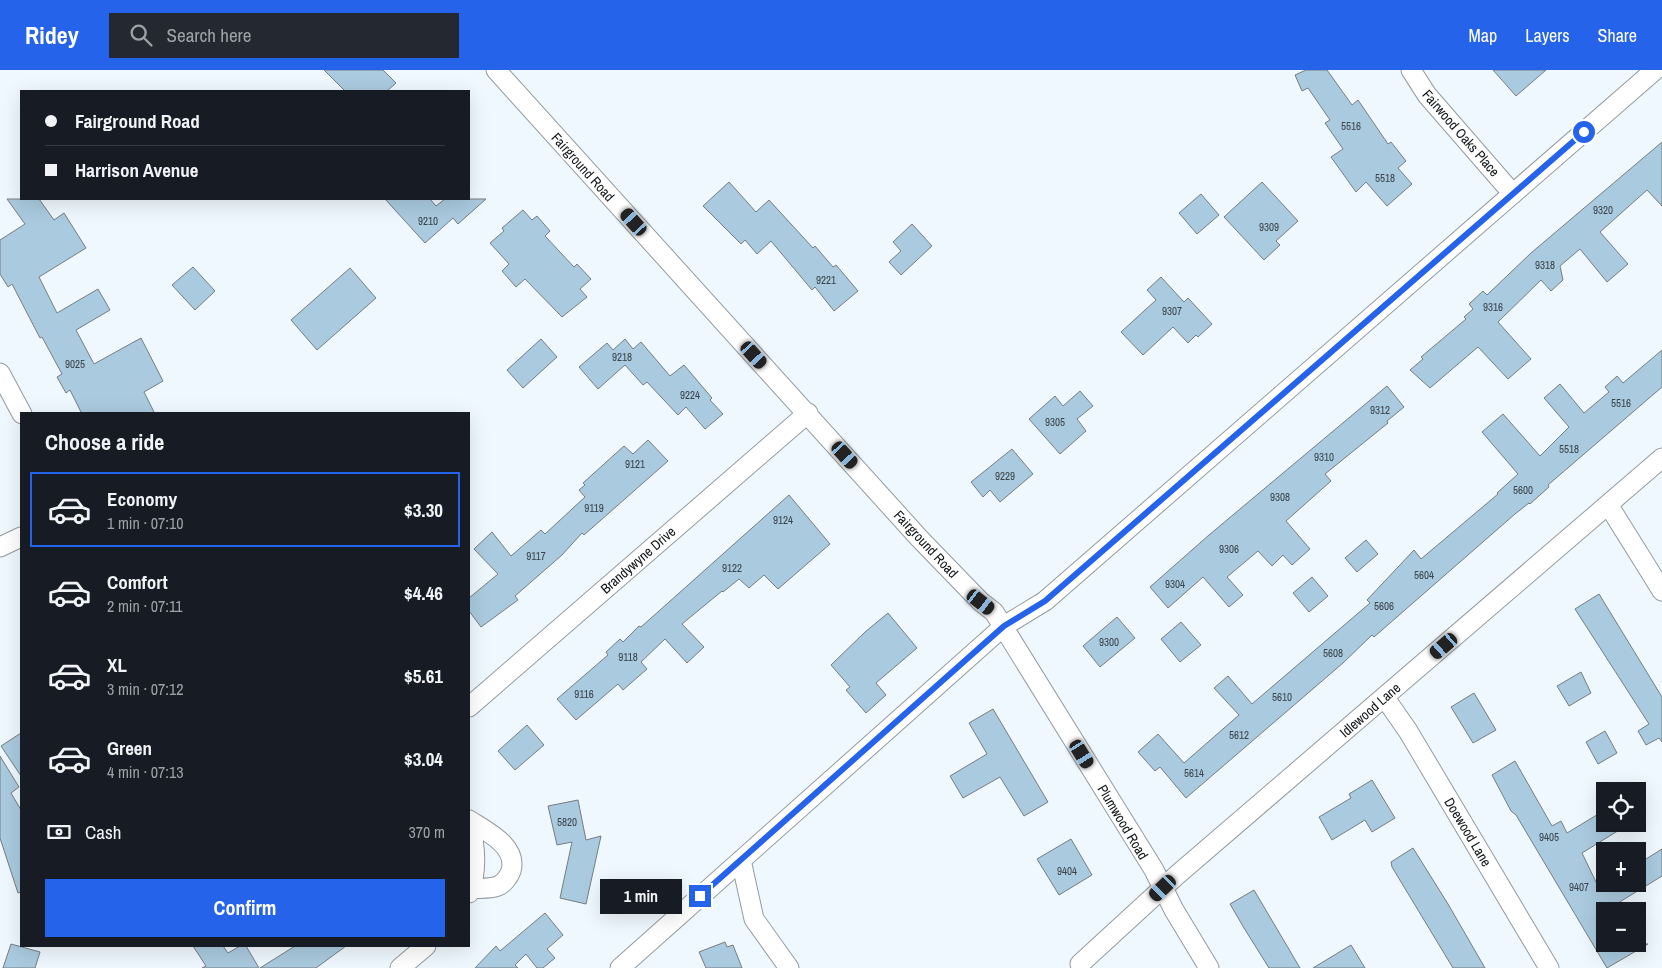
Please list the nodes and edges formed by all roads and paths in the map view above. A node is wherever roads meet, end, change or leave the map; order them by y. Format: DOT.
graph roads {
  1 [pos="496,70"];
  2 [pos="1411,70"];
  3 [pos="1655,70"];
  4 [pos="1513,194"];
  5 [pos="0,374"];
  6 [pos="21,412"];
  7 [pos="808,413"];
  8 [pos="1662,458"];
  9 [pos="1609,506"];
  10 [pos="20,537"];
  11 [pos="0,547"];
  12 [pos="1662,591"];
  13 [pos="1004,626"];
  14 [pos="1385,698"];
  15 [pos="470,706"];
  16 [pos="741,860"];
  17 [pos="1163,888"];
  18 [pos="425,947"];
  19 [pos="1080,964"];
  20 [pos="400,968"];
  21 [pos="620,968"];
  22 [pos="789,968"];
  23 [pos="1209,968"];
  24 [pos="1549,968"];
  1 -- 7 [label="street, Fairground Road"];
  2 -- 4 [label="street, Fairwood Oaks Place"];
  3 -- 4 [label="street"];
  4 -- 13 [label="street"];
  5 -- 6 [label="street"];
  7 -- 13 [label="street, Fairground Road"];
  7 -- 15 [label="street, Brandywyne Drive"];
  8 -- 9 [label="street, Idlewood Lane"];
  9 -- 12 [label="street"];
  9 -- 14 [label="street, Idlewood Lane"];
  10 -- 11 [label="street"];
  13 -- 16 [label="street"];
  13 -- 17 [label="street, Plumwood Road"];
  14 -- 17 [label="street, Idlewood Lane"];
  14 -- 24 [label="street, Doewood Lane"];
  16 -- 21 [label="street"];
  16 -- 22 [label="street"];
  17 -- 19 [label="street, Idlewood Lane"];
  17 -- 23 [label="street, Plumwood Road"];
  18 -- 20 [label="street"];
}
